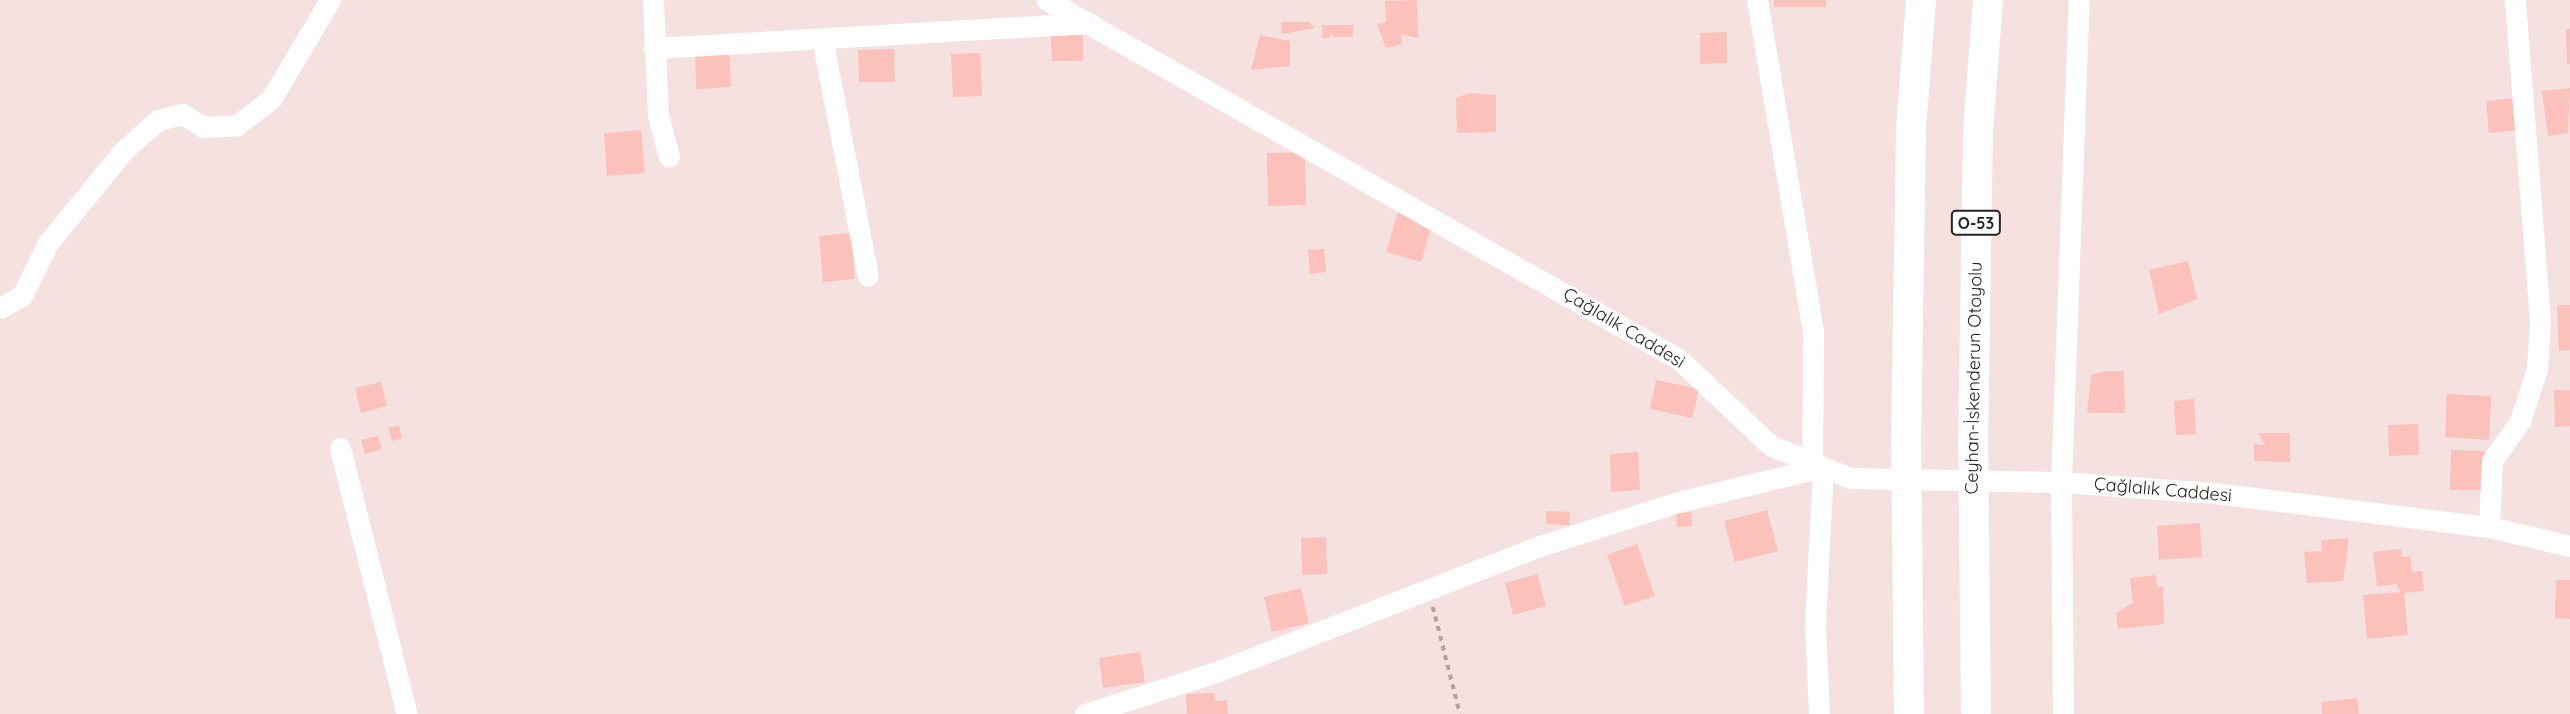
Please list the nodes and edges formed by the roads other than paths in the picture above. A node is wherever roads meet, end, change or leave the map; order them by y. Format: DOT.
graph roads {
  1 [pos="330,0"];
  2 [pos="653,0"];
  3 [pos="1047,0"];
  4 [pos="1757,0"];
  5 [pos="1921,0"];
  6 [pos="1988,0"];
  7 [pos="2079,0"];
  8 [pos="2515,0"];
  9 [pos="1089,23"];
  10 [pos="823,43"];
  11 [pos="654,48"];
  12 [pos="668,157"];
  13 [pos="868,275"];
  14 [pos="0,308"];
  15 [pos="340,448"];
  16 [pos="1818,465"];
  17 [pos="2061,482"];
  18 [pos="2489,527"];
  19 [pos="2570,547"];
  20 [pos="407,714"];
  21 [pos="1085,714"];
  22 [pos="1819,714"];
  23 [pos="1909,714"];
  24 [pos="1976,714"];
  25 [pos="2063,714"];
  1 -- 14 [label="street"];
  2 -- 11 [label="street"];
  3 -- 9 [label="street, Çağlalık Caddesi"];
  4 -- 16 [label="street"];
  5 -- 23 [label="highway"];
  6 -- 24 [label="highway, Ceyhan-İskenderun Otoyolu / O-53"];
  7 -- 17 [label="street"];
  8 -- 18 [label="street"];
  9 -- 10 [label="street"];
  9 -- 16 [label="street, Çağlalık Caddesi"];
  10 -- 11 [label="street"];
  10 -- 13 [label="street"];
  11 -- 12 [label="street"];
  15 -- 20 [label="street"];
  16 -- 17 [label="street, Çağlalık Caddesi"];
  16 -- 21 [label="street"];
  16 -- 22 [label="street"];
  17 -- 18 [label="street, Çağlalık Caddesi"];
  17 -- 25 [label="street"];
  18 -- 19 [label="street, Çağlalık Caddesi"];
}
